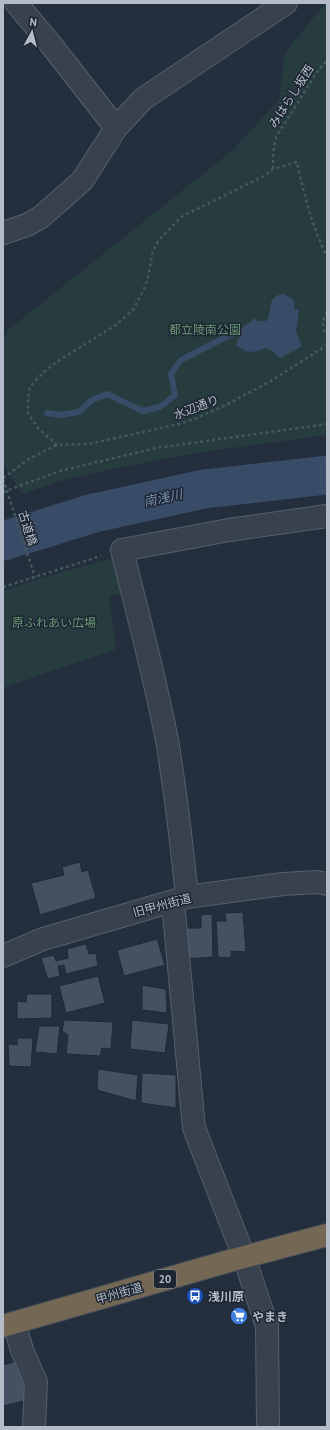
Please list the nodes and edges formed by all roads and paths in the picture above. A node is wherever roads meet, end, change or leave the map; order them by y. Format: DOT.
graph roads {
  1 [pos="16,3"];
  2 [pos="286,3"];
  3 [pos="327,60"];
  4 [pos="116,128"];
  5 [pos="273,169"];
  6 [pos="3,234"];
  7 [pos="327,256"];
  8 [pos="327,312"];
  9 [pos="327,337"];
  10 [pos="327,345"];
  11 [pos="327,424"];
  12 [pos="57,445"];
  13 [pos="3,478"];
  14 [pos="5,491"];
  15 [pos="327,516"];
  16 [pos="122,550"];
  17 [pos="35,577"];
  18 [pos="3,587"];
  19 [pos="327,884"];
  20 [pos="180,900"];
  21 [pos="3,956"];
  22 [pos="327,1235"];
  23 [pos="244,1257"];
  24 [pos="9,1324"];
  25 [pos="34,1427"];
  26 [pos="268,1427"];
  1 -- 4 [label="street"];
  2 -- 4 [label="street"];
  3 -- 5 [label="path, みはらし坂西"];
  4 -- 6 [label="street"];
  5 -- 7 [label="path"];
  5 -- 12 [label="path"];
  8 -- 9 [label="path"];
  10 -- 12 [label="path, 水辺通り"];
  11 -- 14 [label="path"];
  12 -- 13 [label="path"];
  13 -- 14 [label="path, 古道橋"];
  14 -- 17 [label="path, 古道橋"];
  15 -- 16 [label="street"];
  16 -- 17 [label="path"];
  16 -- 20 [label="street"];
  17 -- 18 [label="path"];
  19 -- 20 [label="street, 旧甲州街道"];
  20 -- 21 [label="street, 旧甲州街道"];
  20 -- 23 [label="street"];
  22 -- 23 [label="highway, 甲州街道 / 20"];
  23 -- 24 [label="highway, 甲州街道 / 20"];
  23 -- 26 [label="street"];
  24 -- 25 [label="street"];
}
